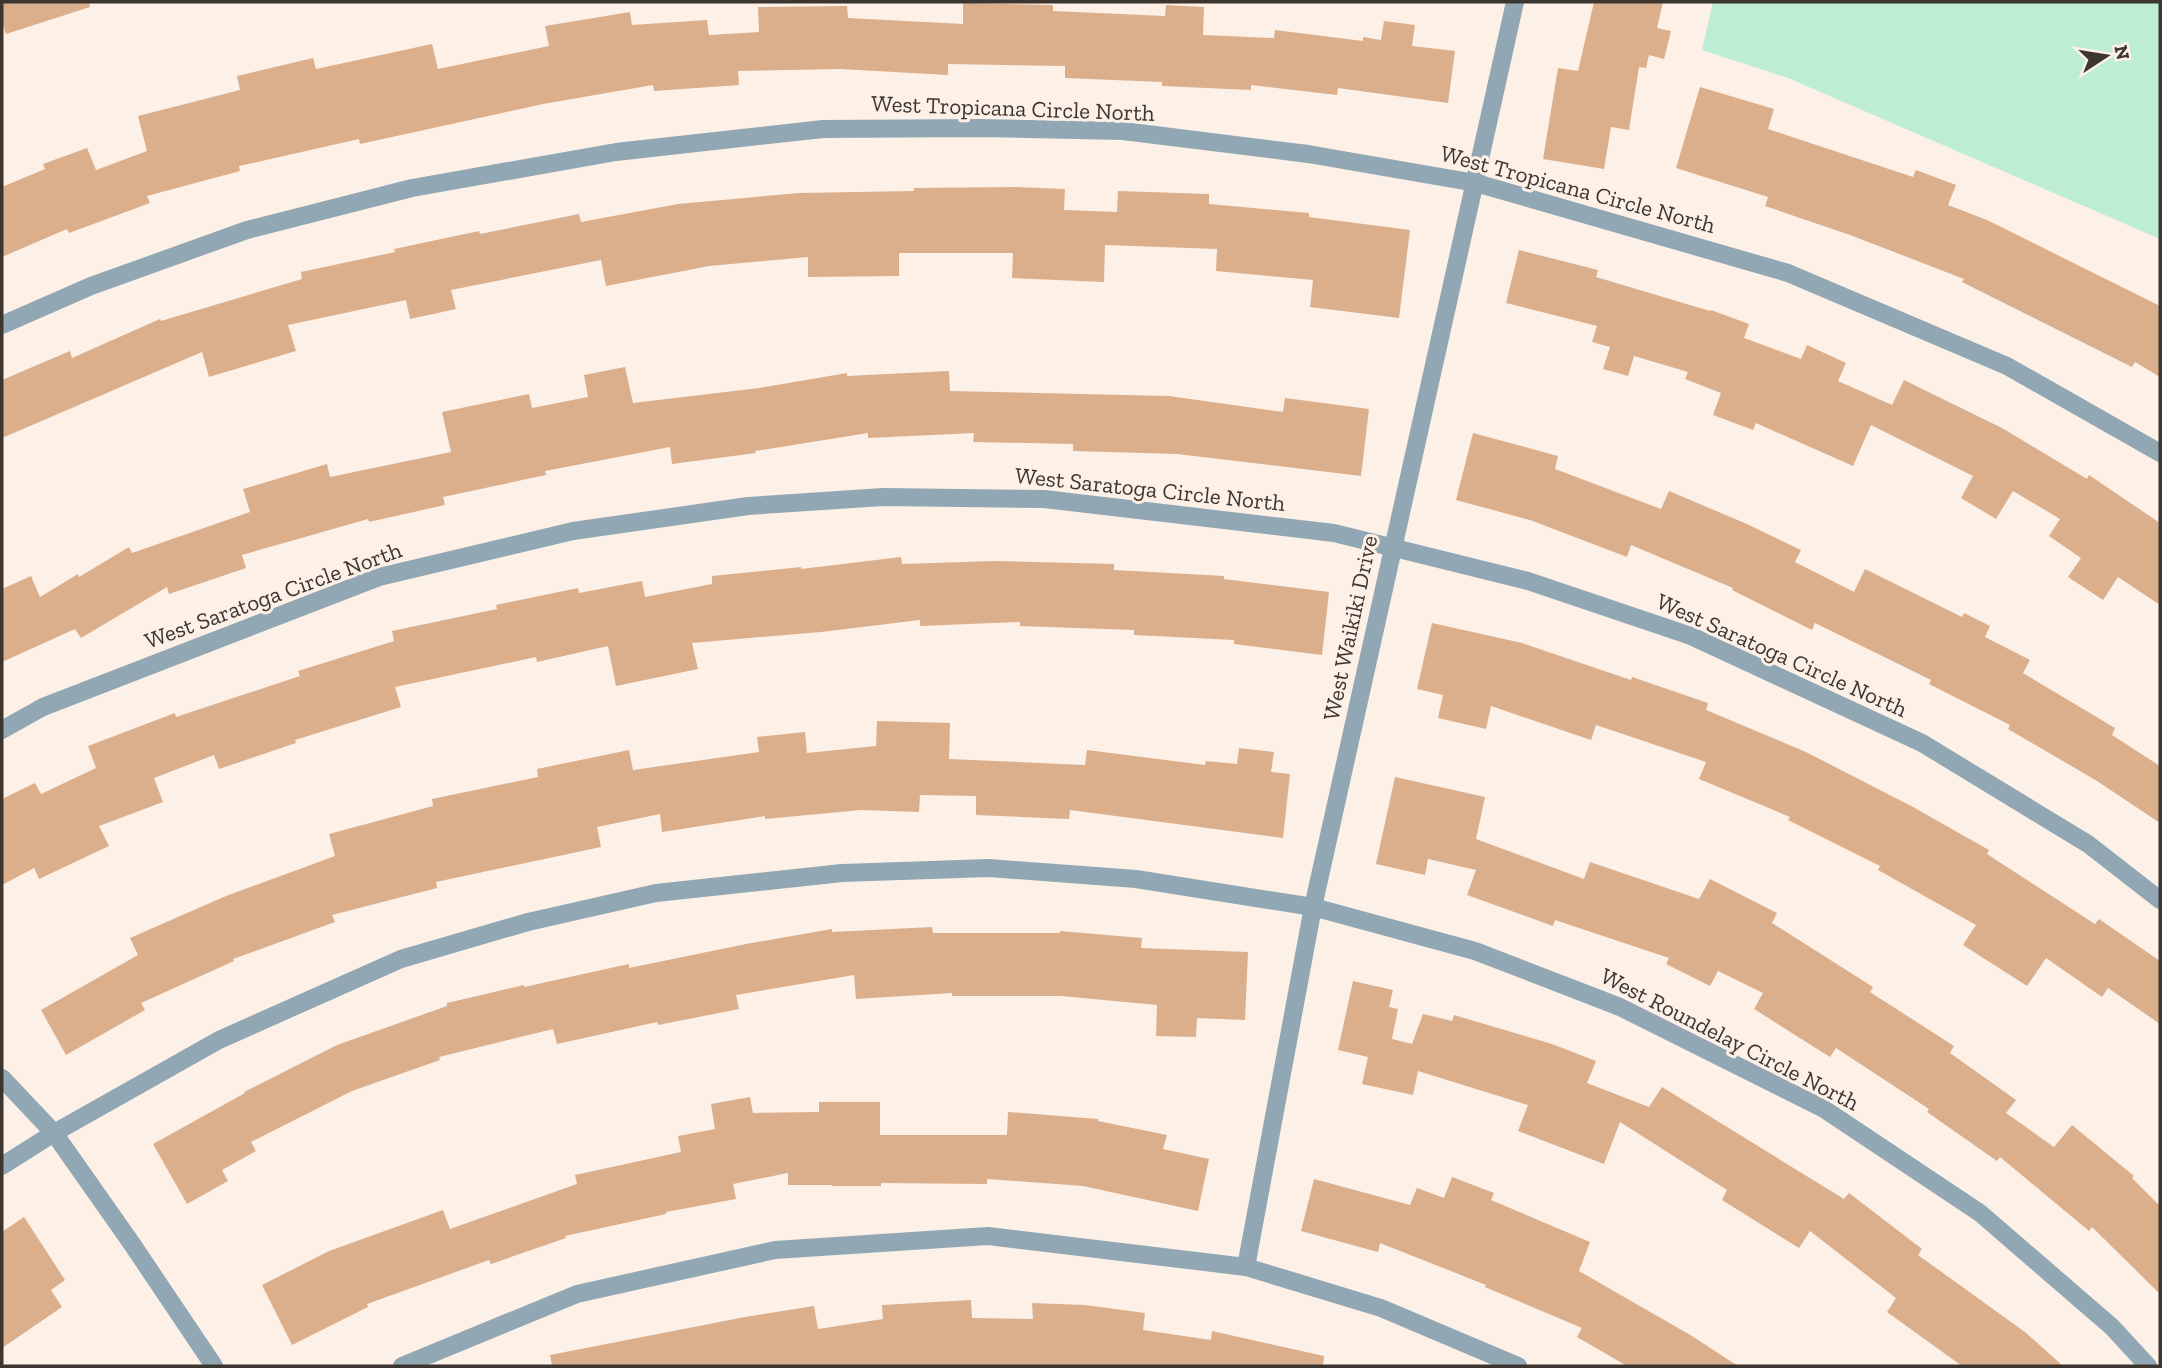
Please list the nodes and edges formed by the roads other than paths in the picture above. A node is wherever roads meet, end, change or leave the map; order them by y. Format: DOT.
graph roads {
  1 [pos="1515,2"];
  2 [pos="1476,183"];
  3 [pos="2,324"];
  4 [pos="2160,453"];
  5 [pos="1392,547"];
  6 [pos="2,730"];
  7 [pos="2160,900"];
  8 [pos="1314,907"];
  9 [pos="2,1078"];
  10 [pos="54,1133"];
  11 [pos="2,1166"];
  12 [pos="1246,1268"];
  13 [pos="214,1366"];
  14 [pos="402,1366"];
  15 [pos="1518,1366"];
  16 [pos="2148,1366"];
  1 -- 2 [label="street, West Waikiki Drive"];
  2 -- 3 [label="street, West Tropicana Circle North"];
  2 -- 4 [label="street, West Tropicana Circle North"];
  2 -- 5 [label="street, West Waikiki Drive"];
  5 -- 6 [label="street, West Saratoga Circle North"];
  5 -- 7 [label="street, West Saratoga Circle North"];
  5 -- 8 [label="street, West Waikiki Drive"];
  8 -- 10 [label="street, West Roundelay Circle North"];
  8 -- 12 [label="street, West Waikiki Drive"];
  8 -- 16 [label="street, West Roundelay Circle North"];
  9 -- 10 [label="street"];
  10 -- 11 [label="street, West Roundelay Circle North"];
  10 -- 13 [label="street"];
  12 -- 14 [label="street"];
  12 -- 15 [label="street"];
}
